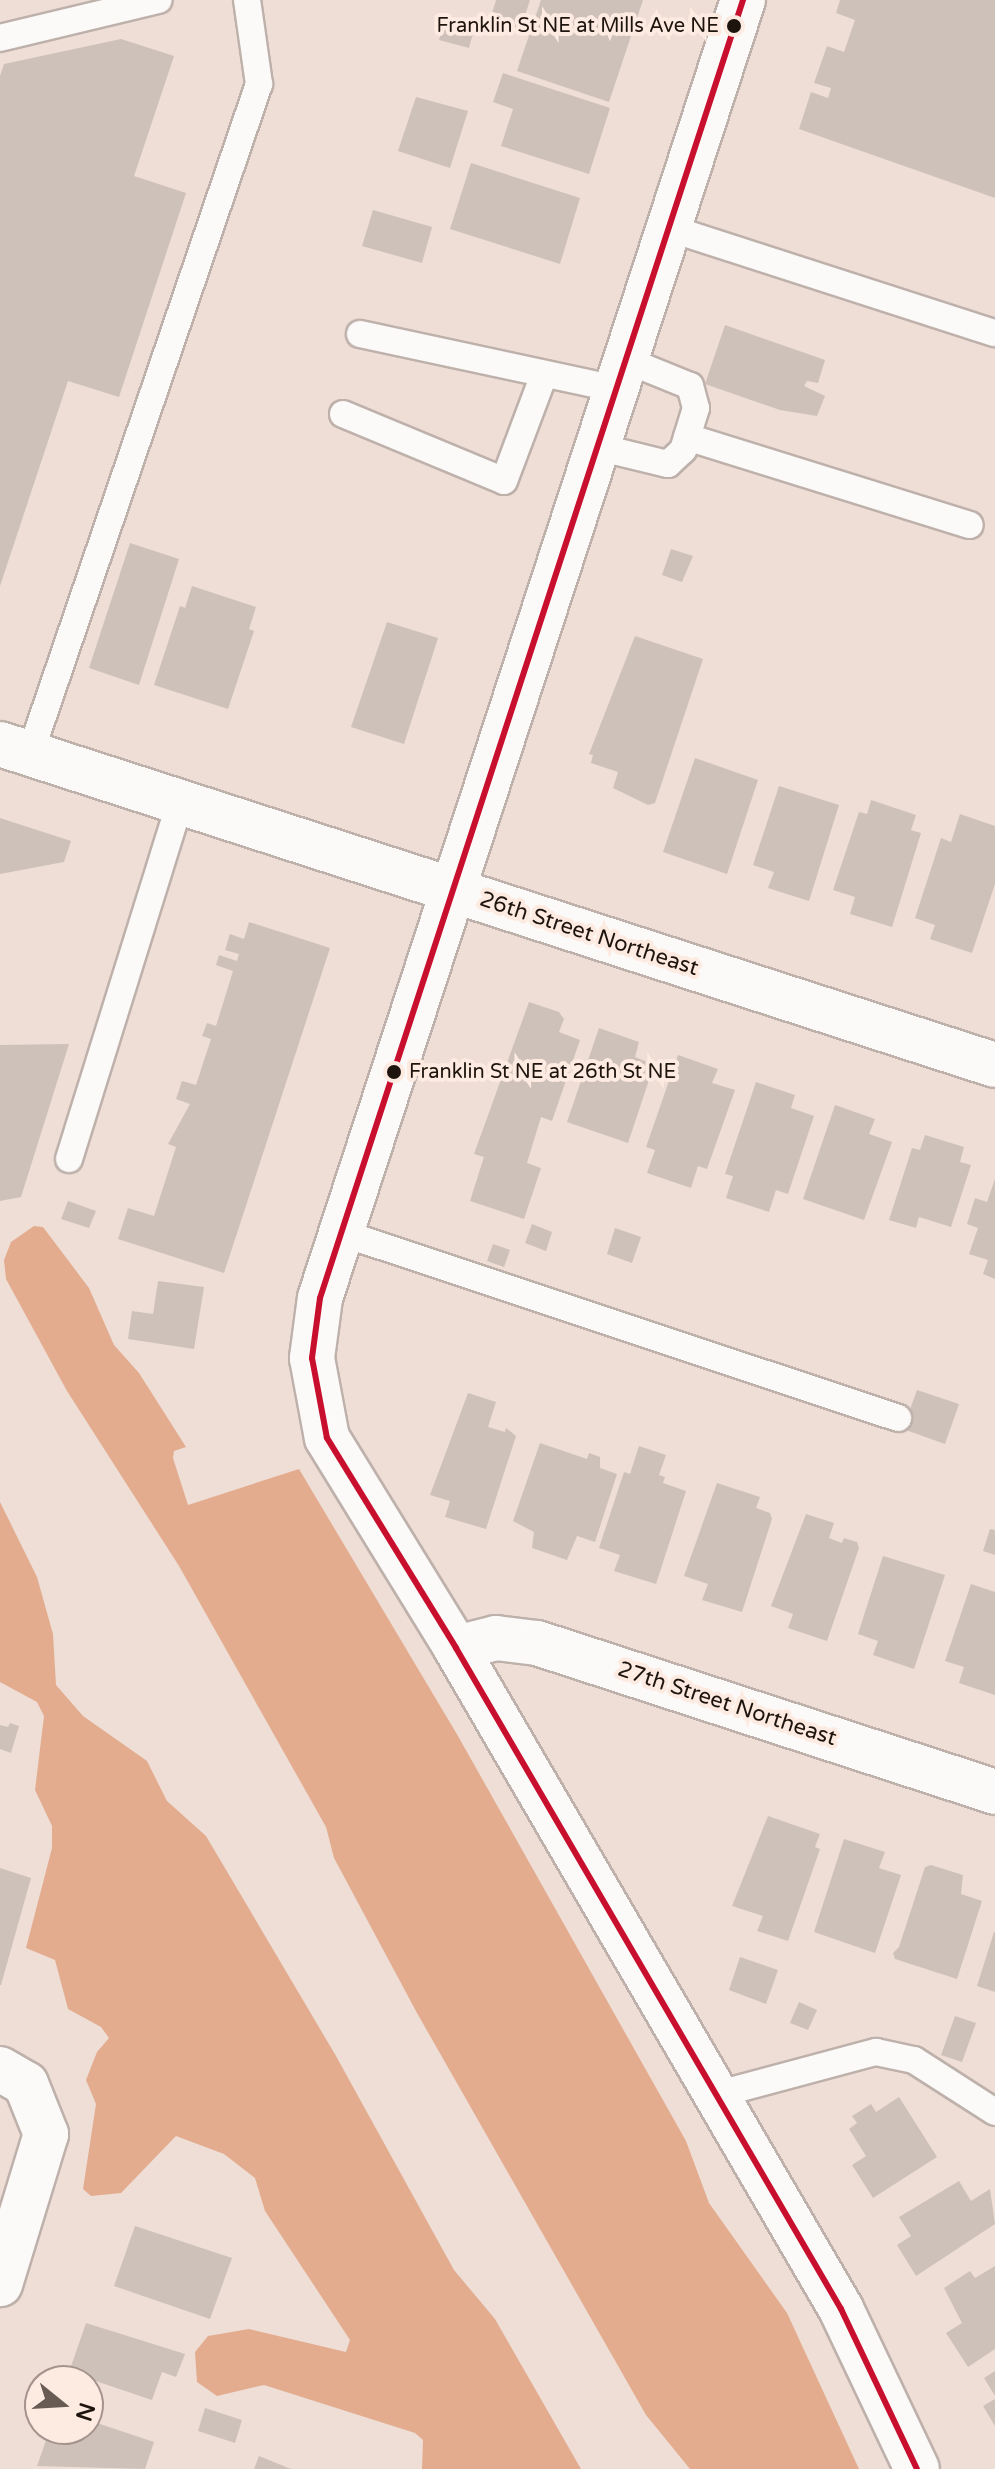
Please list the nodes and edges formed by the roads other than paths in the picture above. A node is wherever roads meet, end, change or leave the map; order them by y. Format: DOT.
graph roads {
  1 [pos="158,0"];
  2 [pos="247,0"];
  3 [pos="743,0"];
  4 [pos="0,38"];
  5 [pos="669,228"];
  6 [pos="995,333"];
  7 [pos="360,334"];
  8 [pos="621,374"];
  9 [pos="543,377"];
  10 [pos="343,414"];
  11 [pos="687,437"];
  12 [pos="598,447"];
  13 [pos="970,525"];
  14 [pos="15,749"];
  15 [pos="180,802"];
  16 [pos="454,891"];
  17 [pos="995,1065"];
  18 [pos="69,1159"];
  19 [pos="342,1233"];
  20 [pos="898,1418"];
  21 [pos="456,1648"];
  22 [pos="995,1792"];
  23 [pos="0,2069"];
  24 [pos="715,2095"];
  25 [pos="995,2112"];
  26 [pos="0,2284"];
  27 [pos="917,2469"];
  1 -- 4 [label="lane"];
  2 -- 14 [label="lane"];
  3 -- 5 [label="street"];
  5 -- 6 [label="lane"];
  5 -- 8 [label="street"];
  7 -- 9 [label="lane"];
  8 -- 9 [label="lane"];
  8 -- 11 [label="lane"];
  8 -- 12 [label="street"];
  9 -- 10 [label="lane"];
  11 -- 12 [label="lane"];
  11 -- 13 [label="lane"];
  12 -- 16 [label="street"];
  14 -- 15 [label="street, 26th Street Northeast"];
  15 -- 16 [label="street, 26th Street Northeast"];
  15 -- 18 [label="lane"];
  16 -- 17 [label="street, 26th Street Northeast"];
  16 -- 19 [label="street"];
  19 -- 20 [label="lane"];
  19 -- 21 [label="street"];
  21 -- 22 [label="street, 27th Street Northeast"];
  21 -- 24 [label="street"];
  23 -- 26 [label="street"];
  24 -- 25 [label="lane"];
  24 -- 27 [label="street"];
}
